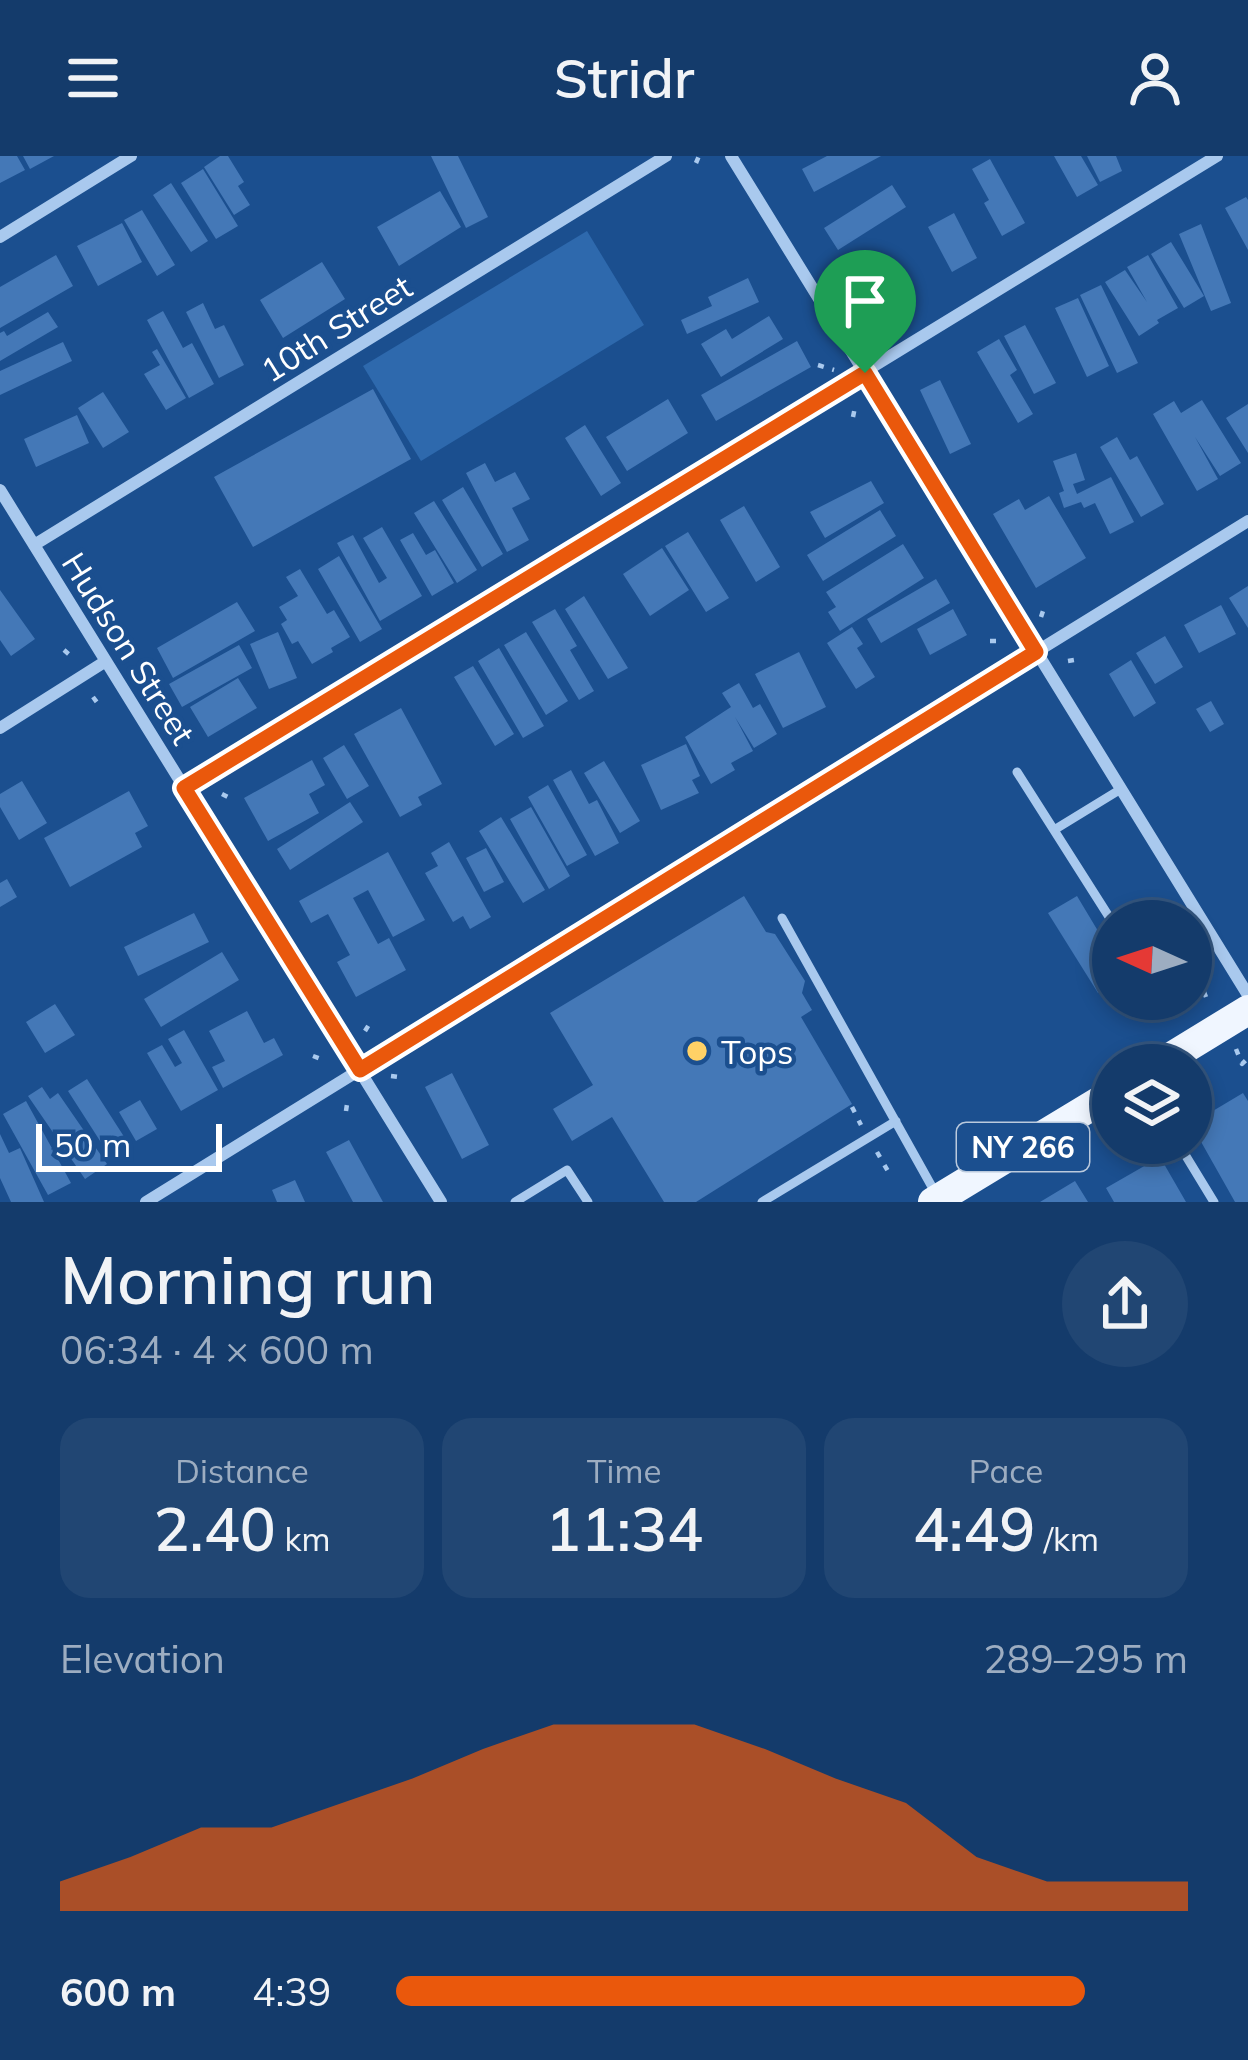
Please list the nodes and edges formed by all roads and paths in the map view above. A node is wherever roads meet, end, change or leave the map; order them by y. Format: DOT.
graph roads {
  1 [pos="666,156"];
  2 [pos="731,156"];
  3 [pos="1217,156"];
  4 [pos="124,158"];
  5 [pos="0,237"];
  6 [pos="873,331"];
  7 [pos="872,346"];
  8 [pos="818,365"];
  9 [pos="834,370"];
  10 [pos="865,373"];
  11 [pos="855,407"];
  12 [pos="853,417"];
  13 [pos="0,490"];
  14 [pos="1248,521"];
  15 [pos="34,545"];
  16 [pos="1045,608"];
  17 [pos="1041,617"];
  18 [pos="64,650"];
  19 [pos="1036,652"];
  20 [pos="71,658"];
  21 [pos="106,662"];
  22 [pos="93,697"];
  23 [pos="99,705"];
  24 [pos="0,728"];
  25 [pos="1017,772"];
  26 [pos="184,788"];
  27 [pos="1121,788"];
  28 [pos="1054,830"];
  29 [pos="1098,900"];
  30 [pos="782,918"];
  31 [pos="1248,995"];
  32 [pos="1248,1010"];
  33 [pos="370,1023"];
  34 [pos="365,1031"];
  35 [pos="1192,1044"];
  36 [pos="1235,1048"];
  37 [pos="1248,1058"];
  38 [pos="360,1070"];
  39 [pos="1092,1106"];
  40 [pos="851,1107"];
  41 [pos="896,1121"];
  42 [pos="861,1125"];
  43 [pos="872,1143"];
  44 [pos="1191,1164"];
  45 [pos="889,1173"];
  46 [pos="936,1200"];
  47 [pos="146,1202"];
  48 [pos="440,1202"];
  49 [pos="515,1202"];
  50 [pos="588,1202"];
  51 [pos="762,1202"];
  52 [pos="1214,1202"];
  1 -- 15 [label="street, 10th Street"];
  2 -- 10 [label="street"];
  3 -- 10 [label="street"];
  4 -- 5 [label="street"];
  6 -- 7 [label="path"];
  8 -- 9 [label="path"];
  10 -- 19 [label="street"];
  10 -- 26 [label="street"];
  11 -- 12 [label="path"];
  13 -- 15 [label="street, Hudson Street"];
  14 -- 19 [label="street"];
  15 -- 21 [label="street, Hudson Street"];
  16 -- 17 [label="path"];
  18 -- 20 [label="path"];
  19 -- 27 [label="street"];
  19 -- 38 [label="street"];
  21 -- 24 [label="street"];
  21 -- 26 [label="street, Hudson Street"];
  22 -- 23 [label="path"];
  25 -- 28 [label="lane"];
  26 -- 38 [label="street, Hudson Street"];
  27 -- 28 [label="lane"];
  27 -- 31 [label="street"];
  28 -- 29 [label="lane"];
  30 -- 41 [label="lane"];
  32 -- 35 [label="main road"];
  33 -- 34 [label="path"];
  36 -- 37 [label="path"];
  38 -- 47 [label="street"];
  38 -- 48 [label="street, Hudson Street"];
  39 -- 46 [label="main road, NY 266"];
  40 -- 42 [label="path"];
  41 -- 46 [label="lane"];
  41 -- 51 [label="lane"];
  43 -- 45 [label="path"];
  44 -- 52 [label="lane"];
  49 -- 50 [label="lane"];
}
